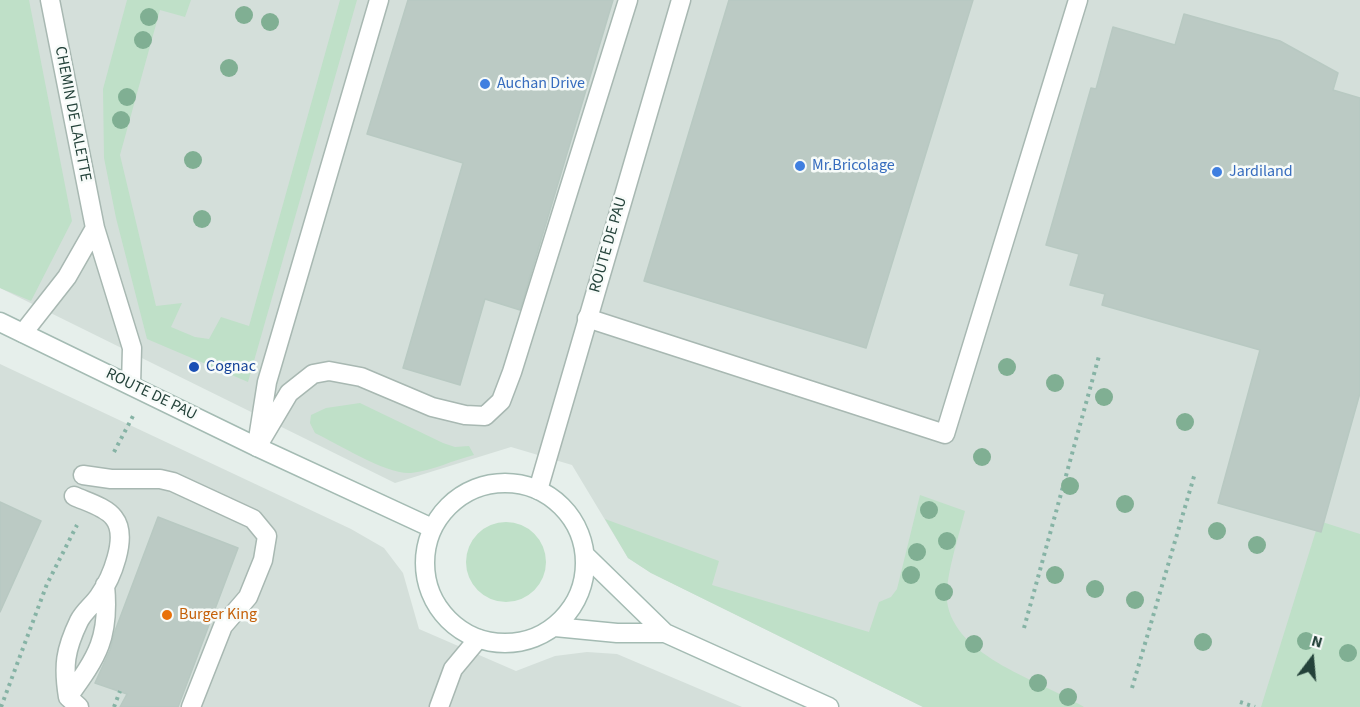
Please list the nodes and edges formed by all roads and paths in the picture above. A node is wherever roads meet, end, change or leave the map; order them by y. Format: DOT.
graph roads {
  1 [pos="50,0"];
  2 [pos="379,0"];
  3 [pos="628,0"];
  4 [pos="681,0"];
  5 [pos="1078,0"];
  6 [pos="95,228"];
  7 [pos="587,318"];
  8 [pos="0,322"];
  9 [pos="23,333"];
  10 [pos="1099,356"];
  11 [pos="131,385"];
  12 [pos="257,447"];
  13 [pos="1195,473"];
  14 [pos="83,475"];
  15 [pos="538,490"];
  16 [pos="74,496"];
  17 [pos="432,528"];
  18 [pos="585,555"];
  19 [pos="105,585"];
  20 [pos="555,627"];
  21 [pos="1024,628"];
  22 [pos="665,633"];
  23 [pos="478,639"];
  24 [pos="1132,688"];
  25 [pos="120,692"];
  26 [pos="73,702"];
  27 [pos="1240,702"];
  28 [pos="114,707"];
  29 [pos="191,707"];
  30 [pos="439,707"];
  31 [pos="829,707"];
  32 [pos="1255,707"];
  1 -- 6 [label="main road, CHEMIN DE LALETTE"];
  2 -- 12 [label="main road"];
  3 -- 12 [label="main road"];
  4 -- 7 [label="main road, ROUTE DE PAU"];
  5 -- 7 [label="main road"];
  6 -- 9 [label="main road"];
  6 -- 11 [label="main road, CHEMIN DE LALETTE"];
  7 -- 15 [label="main road, ROUTE DE PAU"];
  8 -- 9 [label="main road, ROUTE DE PAU"];
  9 -- 11 [label="main road, ROUTE DE PAU"];
  10 -- 21 [label="path"];
  11 -- 12 [label="main road, ROUTE DE PAU"];
  12 -- 17 [label="main road, ROUTE DE PAU"];
  13 -- 24 [label="path"];
  14 -- 29 [label="main road"];
  15 -- 17 [label="main road"];
  15 -- 18 [label="main road"];
  16 -- 19 [label="main road"];
  17 -- 23 [label="main road"];
  18 -- 20 [label="main road"];
  18 -- 22 [label="main road"];
  19 -- 26 [label="main road"];
  19 -- 26 [label="main road"];
  20 -- 22 [label="main road"];
  20 -- 23 [label="main road"];
  22 -- 31 [label="main road"];
  23 -- 30 [label="main road"];
  25 -- 28 [label="path"];
  27 -- 32 [label="path"];
}
